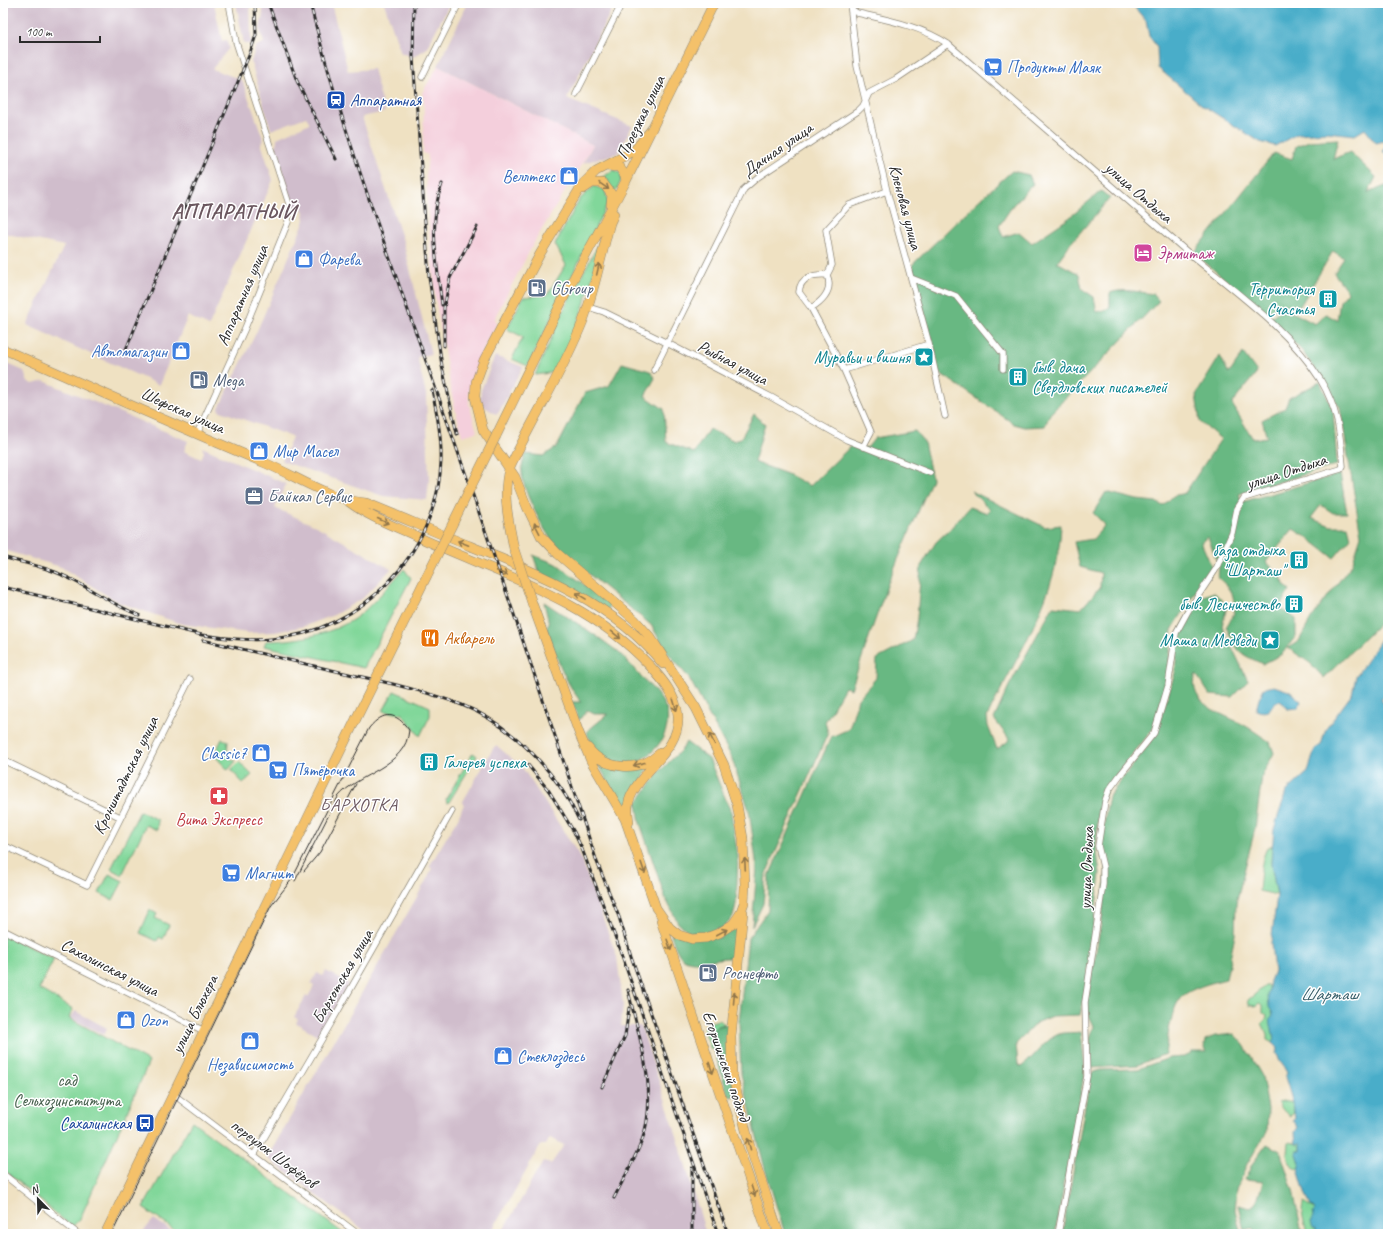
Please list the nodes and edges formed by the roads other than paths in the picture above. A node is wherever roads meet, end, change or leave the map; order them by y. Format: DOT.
graph roads {
  1 [pos="229,3"];
  2 [pos="459,3"];
  3 [pos="622,3"];
  4 [pos="714,3"];
  5 [pos="850,6"];
  6 [pos="948,44"];
  7 [pos="422,77"];
  8 [pos="576,94"];
  9 [pos="866,100"];
  10 [pos="651,130"];
  11 [pos="604,167"];
  12 [pos="624,184"];
  13 [pos="887,191"];
  14 [pos="575,197"];
  15 [pos="606,217"];
  16 [pos="593,244"];
  17 [pos="827,275"];
  18 [pos="911,278"];
  19 [pos="588,307"];
  20 [pos="811,308"];
  21 [pos="668,343"];
  22 [pos="928,344"];
  23 [pos="3,349"];
  24 [pos="1003,369"];
  25 [pos="654,370"];
  26 [pos="844,370"];
  27 [pos="945,416"];
  28 [pos="197,434"];
  29 [pos="863,447"];
  30 [pos="508,469"];
  31 [pos="930,473"];
  32 [pos="349,502"];
  33 [pos="190,679"];
  34 [pos="682,687"];
  35 [pos="579,733"];
  36 [pos="670,742"];
  37 [pos="3,760"];
  38 [pos="452,810"];
  39 [pos="120,817"];
  40 [pos="630,832"];
  41 [pos="3,845"];
  42 [pos="744,903"];
  43 [pos="656,908"];
  44 [pos="3,930"];
  45 [pos="204,1031"];
  46 [pos="173,1094"];
  47 [pos="254,1154"];
  48 [pos="3,1174"];
  49 [pos="76,1233"];
  50 [pos="105,1234"];
  51 [pos="358,1234"];
  52 [pos="768,1234"];
  53 [pos="779,1234"];
  54 [pos="1058,1234"];
  1 -- 28 [label="street, Аппаратная улица"];
  2 -- 7 [label="street"];
  3 -- 8 [label="street"];
  4 -- 10 [label="main road, Проезжая улица"];
  5 -- 6 [label="street, улица Отдыха"];
  5 -- 9 [label="street, Кленовая улица"];
  6 -- 9 [label="street, Дачная улица"];
  6 -- 54 [label="street, улица Отдыха"];
  9 -- 13 [label="street, Кленовая улица"];
  9 -- 21 [label="street, Дачная улица"];
  10 -- 11 [label="main road"];
  10 -- 12 [label="main road, Проезжая улица"];
  11 -- 12 [label="main road"];
  11 -- 14 [label="main road"];
  12 -- 15 [label="main road, Проезжая улица"];
  19 -- 12 [label="main road, one-way"];
  13 -- 17 [label="street"];
  13 -- 18 [label="street, Кленовая улица"];
  14 -- 15 [label="main road, one-way"];
  14 -- 30 [label="main road"];
  15 -- 16 [label="main road, Проезжая улица"];
  16 -- 45 [label="main road, улица Блюхера, bridge"];
  17 -- 20 [label="street"];
  17 -- 20 [label="street"];
  18 -- 22 [label="street, Кленовая улица"];
  18 -- 24 [label="street"];
  19 -- 21 [label="street, Рыбная улица"];
  19 -- 30 [label="main road"];
  20 -- 26 [label="street"];
  21 -- 25 [label="street, Дачная улица"];
  21 -- 29 [label="street, Рыбная улица"];
  22 -- 26 [label="street"];
  22 -- 27 [label="street, Кленовая улица"];
  23 -- 28 [label="main road, Шефская улица"];
  26 -- 29 [label="street"];
  28 -- 32 [label="main road, Шефская улица"];
  29 -- 31 [label="street, Рыбная улица"];
  34 -- 30 [label="main road, one-way"];
  30 -- 35 [label="main road, bridge"];
  34 -- 32 [label="main road, one-way"];
  32 -- 36 [label="main road, one-way"];
  33 -- 39 [label="street, Кронштадтская улица"];
  42 -- 34 [label="main road, Егоршинский подход, one-way"];
  36 -- 35 [label="main road, one-way"];
  35 -- 40 [label="main road"];
  36 -- 40 [label="main road"];
  37 -- 39 [label="street"];
  38 -- 47 [label="street, Бархотская улица"];
  39 -- 41 [label="street, Кронштадтская улица"];
  40 -- 43 [label="main road, one-way"];
  43 -- 42 [label="main road, one-way"];
  53 -- 42 [label="main road, Егоршинский подход, one-way"];
  43 -- 52 [label="main road, Егоршинский подход, one-way"];
  44 -- 45 [label="street, Сахалинская улица"];
  45 -- 46 [label="main road, улица Блюхера"];
  46 -- 47 [label="street, переулок Шофёров"];
  46 -- 50 [label="main road, улица Блюхера"];
  47 -- 51 [label="street, переулок Шофёров"];
  48 -- 49 [label="street"];
}
